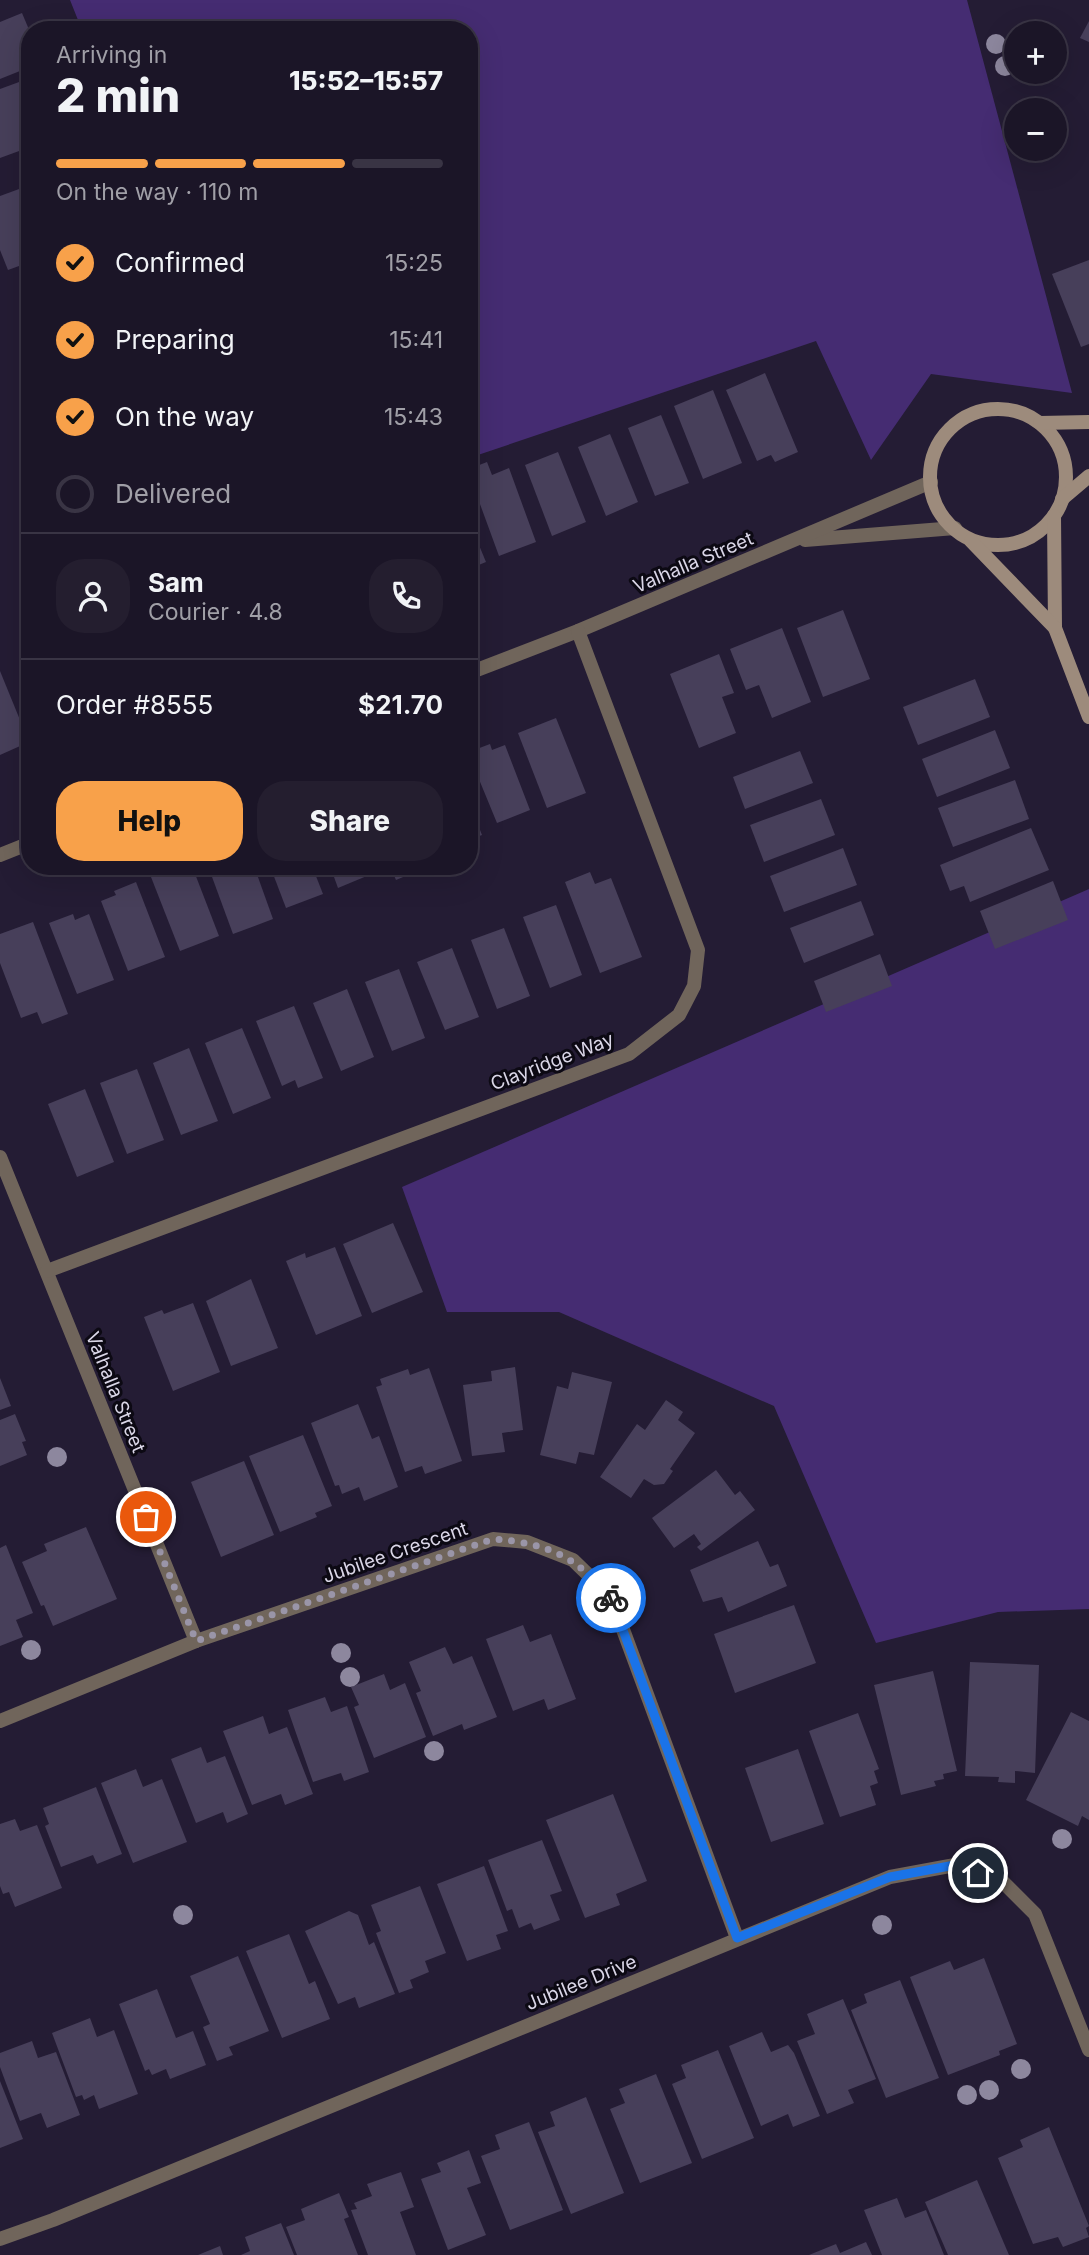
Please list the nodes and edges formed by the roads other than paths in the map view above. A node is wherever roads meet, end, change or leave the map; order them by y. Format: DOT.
graph roads {
  1 [pos="1089,422"];
  2 [pos="1040,423"];
  3 [pos="1089,476"];
  4 [pos="931,482"];
  5 [pos="1062,499"];
  6 [pos="1055,516"];
  7 [pos="961,532"];
  8 [pos="794,541"];
  9 [pos="1055,628"];
  10 [pos="578,631"];
  11 [pos="478,670"];
  12 [pos="1089,717"];
  13 [pos="21,847"];
  14 [pos="0,855"];
  15 [pos="0,1157"];
  16 [pos="47,1271"];
  17 [pos="196,1641"];
  18 [pos="0,1721"];
  19 [pos="737,1938"];
  20 [pos="1089,2050"];
  21 [pos="0,2239"];
  1 -- 2 [label="street"];
  2 -- 4 [label="street"];
  2 -- 5 [label="street"];
  3 -- 5 [label="street"];
  4 -- 7 [label="street"];
  4 -- 8 [label="street, Valhalla Street"];
  5 -- 6 [label="street"];
  6 -- 7 [label="street"];
  6 -- 9 [label="street"];
  7 -- 8 [label="street"];
  7 -- 9 [label="street"];
  8 -- 10 [label="street, Valhalla Street"];
  9 -- 12 [label="street"];
  10 -- 11 [label="street, Valhalla Street"];
  10 -- 16 [label="street, Clayridge Way"];
  13 -- 14 [label="street"];
  15 -- 16 [label="street, Valhalla Street"];
  16 -- 17 [label="street, Valhalla Street"];
  17 -- 18 [label="street, Jubilee Crescent"];
  17 -- 19 [label="street, Jubilee Crescent"];
  19 -- 20 [label="street, Jubilee Drive"];
  19 -- 21 [label="street, Jubilee Drive"];
}
